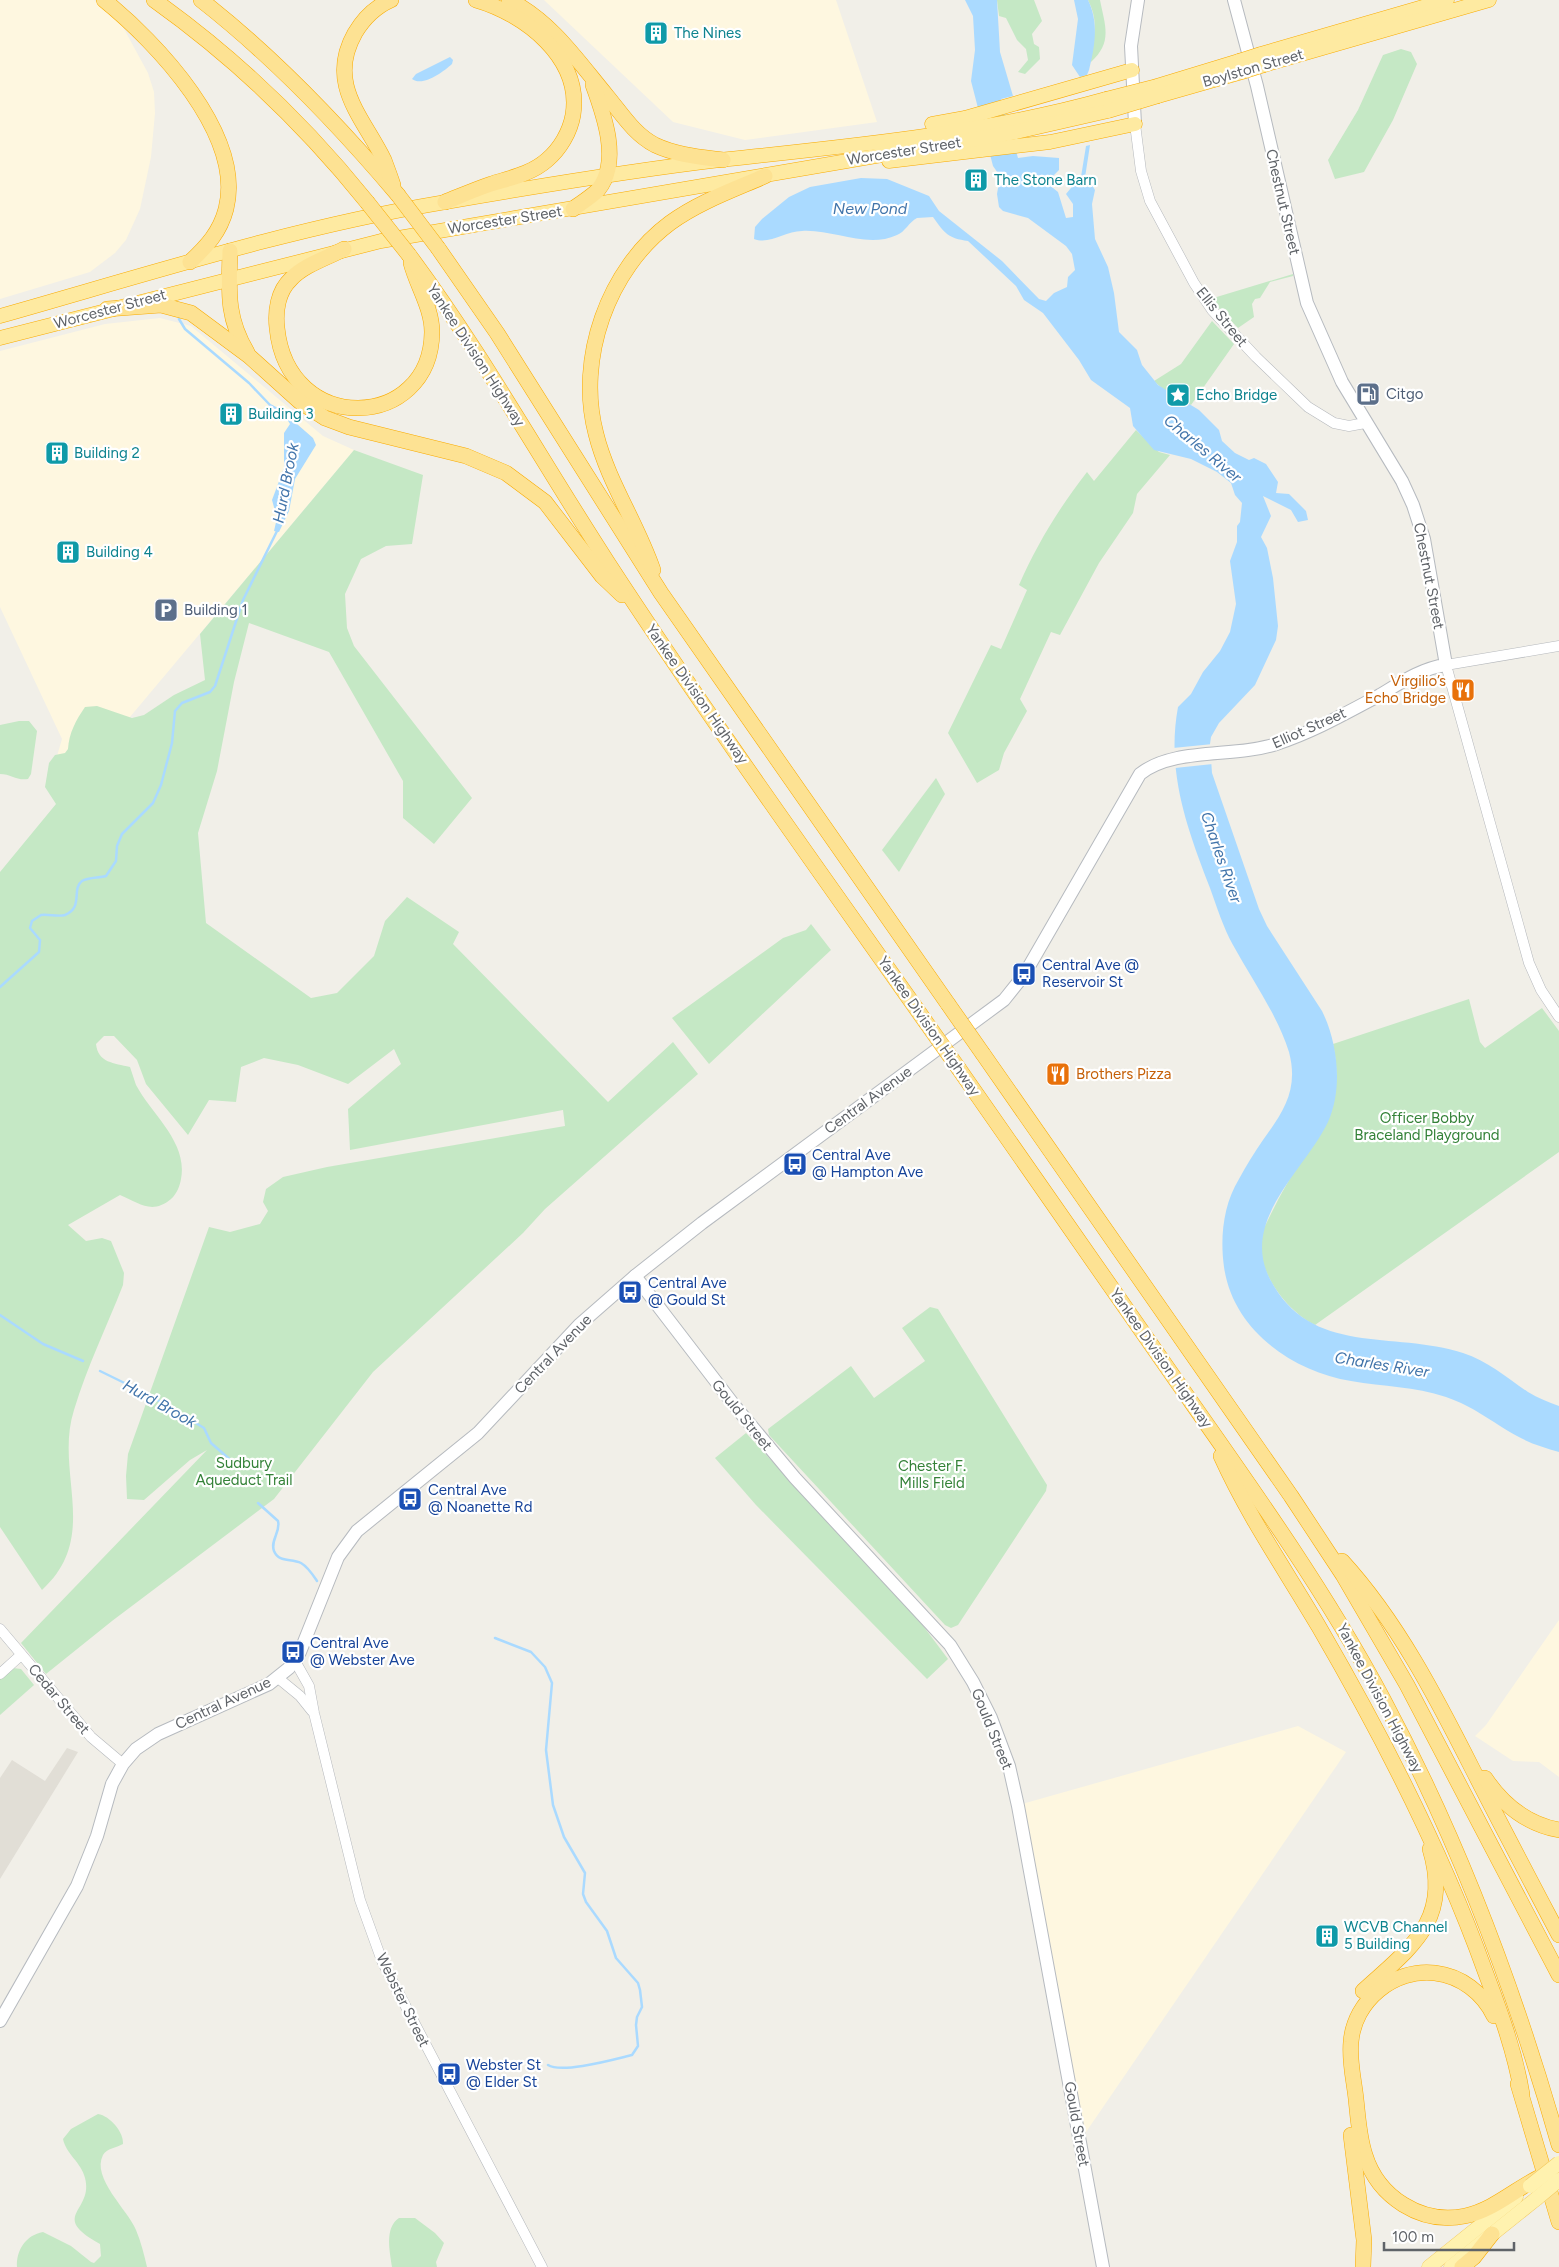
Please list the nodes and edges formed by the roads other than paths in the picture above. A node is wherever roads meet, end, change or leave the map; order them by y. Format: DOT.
graph roads {
  1 [pos="104,0"];
  2 [pos="154,0"];
  3 [pos="201,0"];
  4 [pos="391,0"];
  5 [pos="476,0"];
  6 [pos="509,0"];
  7 [pos="1138,0"];
  8 [pos="1234,0"];
  9 [pos="1447,0"];
  10 [pos="1488,0"];
  11 [pos="1262,60"];
  12 [pos="1132,70"];
  13 [pos="590,77"];
  14 [pos="1135,124"];
  15 [pos="978,133"];
  16 [pos="1017,133"];
  17 [pos="722,160"];
  18 [pos="765,176"];
  19 [pos="605,178"];
  20 [pos="398,195"];
  21 [pos="445,202"];
  22 [pos="573,209"];
  23 [pos="344,249"];
  24 [pos="230,251"];
  25 [pos="408,255"];
  26 [pos="190,262"];
  27 [pos="230,278"];
  28 [pos="107,310"];
  29 [pos="0,316"];
  30 [pos="0,338"];
  31 [pos="249,356"];
  32 [pos="1365,423"];
  33 [pos="661,593"];
  34 [pos="639,610"];
  35 [pos="1559,646"];
  36 [pos="1446,665"];
  37 [pos="1197,757"];
  38 [pos="1559,1018"];
  39 [pos="635,1276"];
  40 [pos="1206,1422"];
  41 [pos="1314,1531"];
  42 [pos="0,1629"];
  43 [pos="21,1655"];
  44 [pos="295,1661"];
  45 [pos="0,1674"];
  46 [pos="278,1678"];
  47 [pos="314,1714"];
  48 [pos="1458,1740"];
  49 [pos="123,1764"];
  50 [pos="1404,1785"];
  51 [pos="1559,1830"];
  52 [pos="1559,1935"];
  53 [pos="1559,1975"];
  54 [pos="0,2021"];
  55 [pos="1522,2094"];
  56 [pos="1559,2144"];
  57 [pos="1559,2163"];
  58 [pos="1544,2175"];
  59 [pos="1559,2180"];
  60 [pos="1532,2189"];
  61 [pos="1558,2219"];
  62 [pos="1492,2234"];
  63 [pos="542,2267"];
  64 [pos="1103,2267"];
  65 [pos="1363,2267"];
  66 [pos="1429,2267"];
  67 [pos="1451,2267"];
  68 [pos="1462,2267"];
  1 -- 26 [label="highway"];
  2 -- 25 [label="highway, Yankee Division Highway, bridge"];
  3 -- 20 [label="highway, Yankee Division Highway"];
  4 -- 20 [label="highway"];
  5 -- 21 [label="highway"];
  6 -- 13 [label="highway"];
  7 -- 12 [label="main road"];
  8 -- 32 [label="main road, Chestnut Street"];
  9 -- 11 [label="highway, Boylston Street"];
  10 -- 11 [label="highway, Boylston Street"];
  11 -- 16 [label="highway, Boylston Street, bridge"];
  12 -- 14 [label="main road"];
  12 -- 15 [label="highway"];
  13 -- 17 [label="highway"];
  13 -- 19 [label="highway"];
  14 -- 16 [label="highway"];
  14 -- 32 [label="street, Ellis Street"];
  15 -- 16 [label="highway, Worcester Street"];
  15 -- 17 [label="highway, Worcester Street"];
  15 -- 18 [label="highway, Worcester Street"];
  17 -- 19 [label="highway, Worcester Street"];
  18 -- 22 [label="highway, Worcester Street"];
  18 -- 33 [label="highway"];
  19 -- 21 [label="highway, Worcester Street"];
  19 -- 22 [label="highway"];
  20 -- 33 [label="highway, Yankee Division Highway, bridge"];
  21 -- 24 [label="highway, Worcester Street"];
  22 -- 23 [label="highway, Worcester Street"];
  23 -- 25 [label="highway"];
  23 -- 27 [label="highway, Worcester Street"];
  24 -- 26 [label="highway, Worcester Street"];
  24 -- 27 [label="highway"];
  25 -- 34 [label="highway, Yankee Division Highway"];
  26 -- 29 [label="highway, Worcester Street"];
  27 -- 28 [label="highway, Worcester Street"];
  27 -- 31 [label="highway"];
  28 -- 30 [label="highway, Worcester Street"];
  28 -- 31 [label="highway"];
  31 -- 34 [label="highway"];
  32 -- 36 [label="main road, Chestnut Street"];
  33 -- 41 [label="highway, Yankee Division Highway, bridge"];
  34 -- 40 [label="highway, Yankee Division Highway, bridge"];
  35 -- 36 [label="street, Elliot Street"];
  36 -- 37 [label="main road, Elliot Street"];
  36 -- 38 [label="street, Chestnut Street"];
  37 -- 39 [label="main road, Central Avenue"];
  39 -- 44 [label="main road, Central Avenue"];
  39 -- 64 [label="main road, Gould Street"];
  40 -- 50 [label="highway"];
  40 -- 56 [label="highway, Yankee Division Highway"];
  41 -- 48 [label="highway"];
  41 -- 53 [label="highway, Yankee Division Highway"];
  42 -- 43 [label="street, Cedar Street"];
  43 -- 45 [label="street"];
  43 -- 49 [label="street, Cedar Street"];
  44 -- 46 [label="main road, Central Avenue"];
  44 -- 47 [label="street, Webster Street"];
  46 -- 47 [label="street, Webster Street"];
  46 -- 49 [label="main road, Central Avenue"];
  47 -- 63 [label="street, Webster Street"];
  48 -- 51 [label="highway"];
  48 -- 52 [label="highway"];
  49 -- 54 [label="main road, Central Avenue"];
  50 -- 55 [label="highway"];
  50 -- 65 [label="highway"];
  55 -- 60 [label="highway"];
  55 -- 61 [label="highway"];
  57 -- 58 [label="main road, bridge"];
  58 -- 60 [label="highway, bridge"];
  59 -- 60 [label="main road, bridge"];
  60 -- 62 [label="main road"];
  60 -- 66 [label="main road"];
  62 -- 67 [label="main road"];
  62 -- 68 [label="highway"];
}
